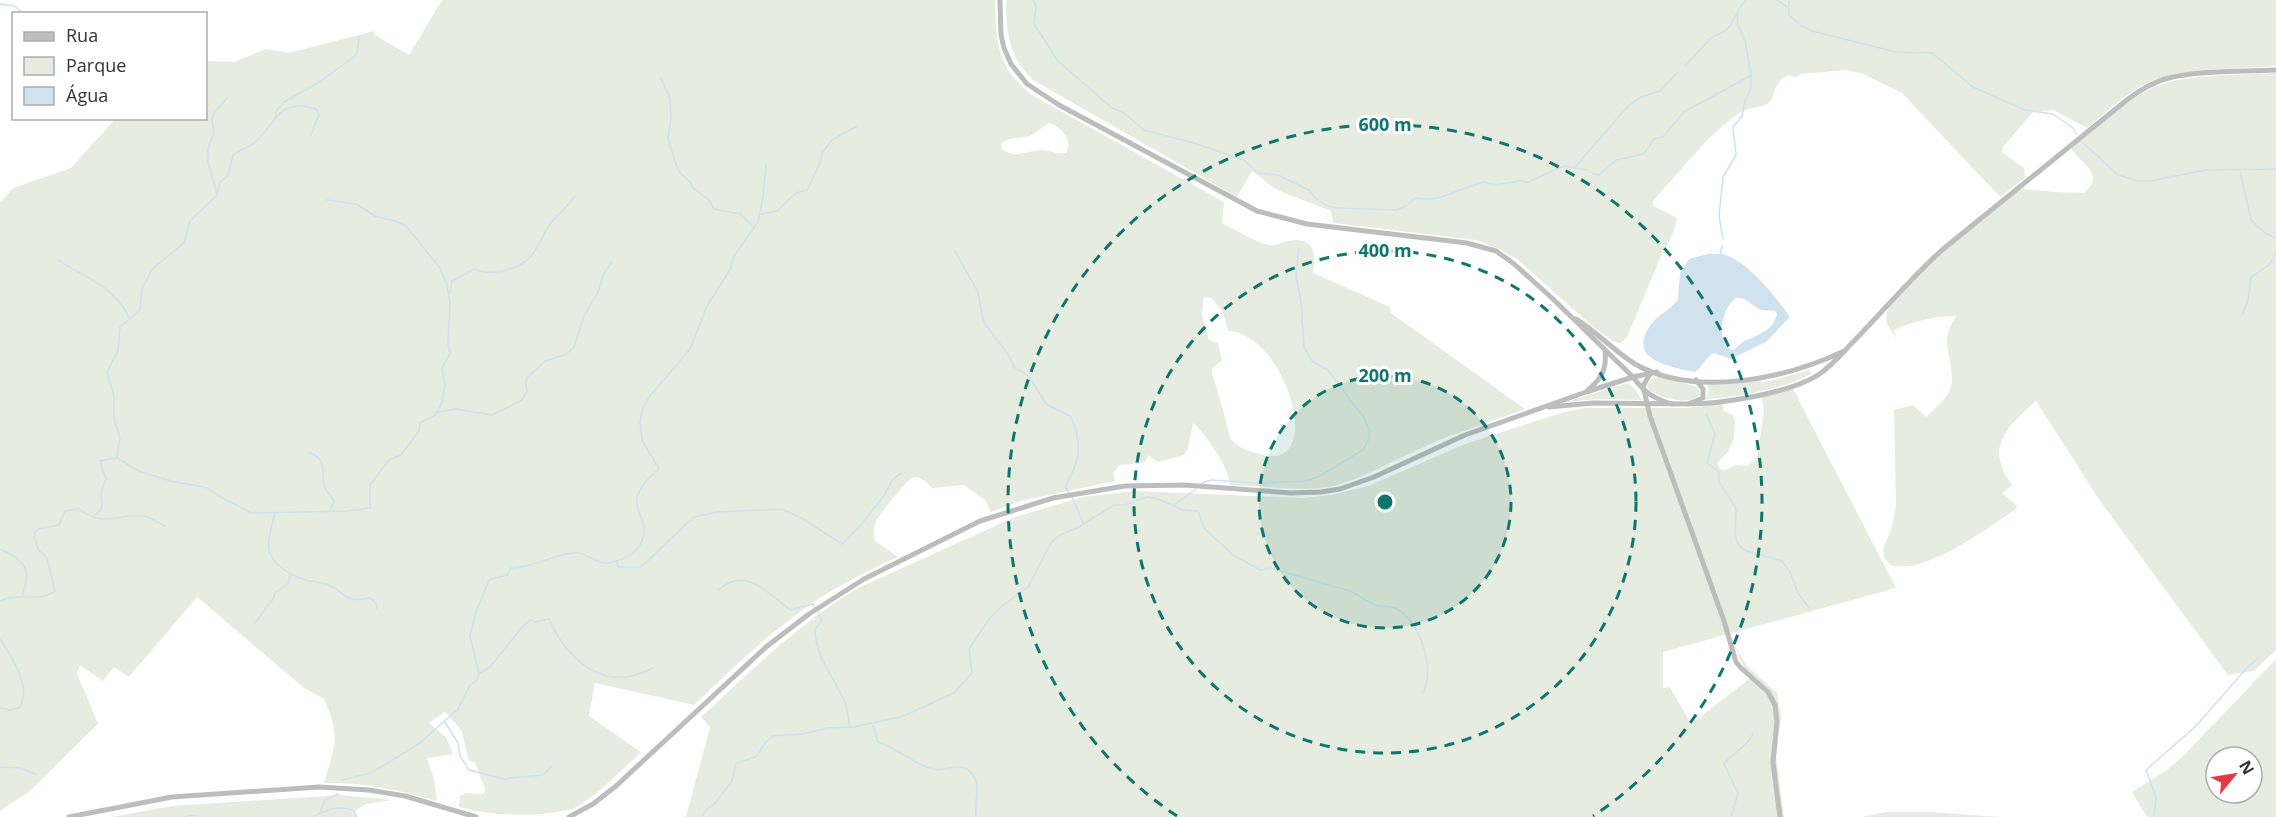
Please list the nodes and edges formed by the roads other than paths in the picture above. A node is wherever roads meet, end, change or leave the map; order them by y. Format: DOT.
graph roads {
  1 [pos="1000,0"];
  2 [pos="2276,69"];
  3 [pos="1572,317"];
  4 [pos="1605,351"];
  5 [pos="1843,352"];
  6 [pos="1808,367"];
  7 [pos="1654,373"];
  8 [pos="1633,377"];
  9 [pos="1812,378"];
  10 [pos="1696,380"];
  11 [pos="1586,392"];
  12 [pos="1644,392"];
  13 [pos="1648,404"];
  14 [pos="1672,404"];
  15 [pos="1688,404"];
  16 [pos="1538,409"];
  17 [pos="69,817"];
  18 [pos="476,817"];
  19 [pos="569,817"];
  20 [pos="1780,817"];
  1 -- 3 [label="main road"];
  2 -- 5 [label="main road"];
  3 -- 4 [label="main road"];
  3 -- 7 [label="main road"];
  4 -- 8 [label="main road"];
  4 -- 11 [label="main road"];
  5 -- 6 [label="main road"];
  5 -- 9 [label="main road"];
  6 -- 9 [label="main road"];
  6 -- 10 [label="main road"];
  7 -- 8 [label="main road"];
  7 -- 10 [label="main road"];
  7 -- 12 [label="main road"];
  8 -- 11 [label="main road"];
  8 -- 12 [label="main road"];
  9 -- 15 [label="main road"];
  10 -- 15 [label="main road"];
  11 -- 16 [label="main road"];
  12 -- 13 [label="main road"];
  12 -- 14 [label="main road"];
  13 -- 14 [label="main road"];
  13 -- 16 [label="main road"];
  13 -- 20 [label="main road"];
  14 -- 15 [label="main road"];
  16 -- 19 [label="main road"];
  17 -- 18 [label="main road"];
}
